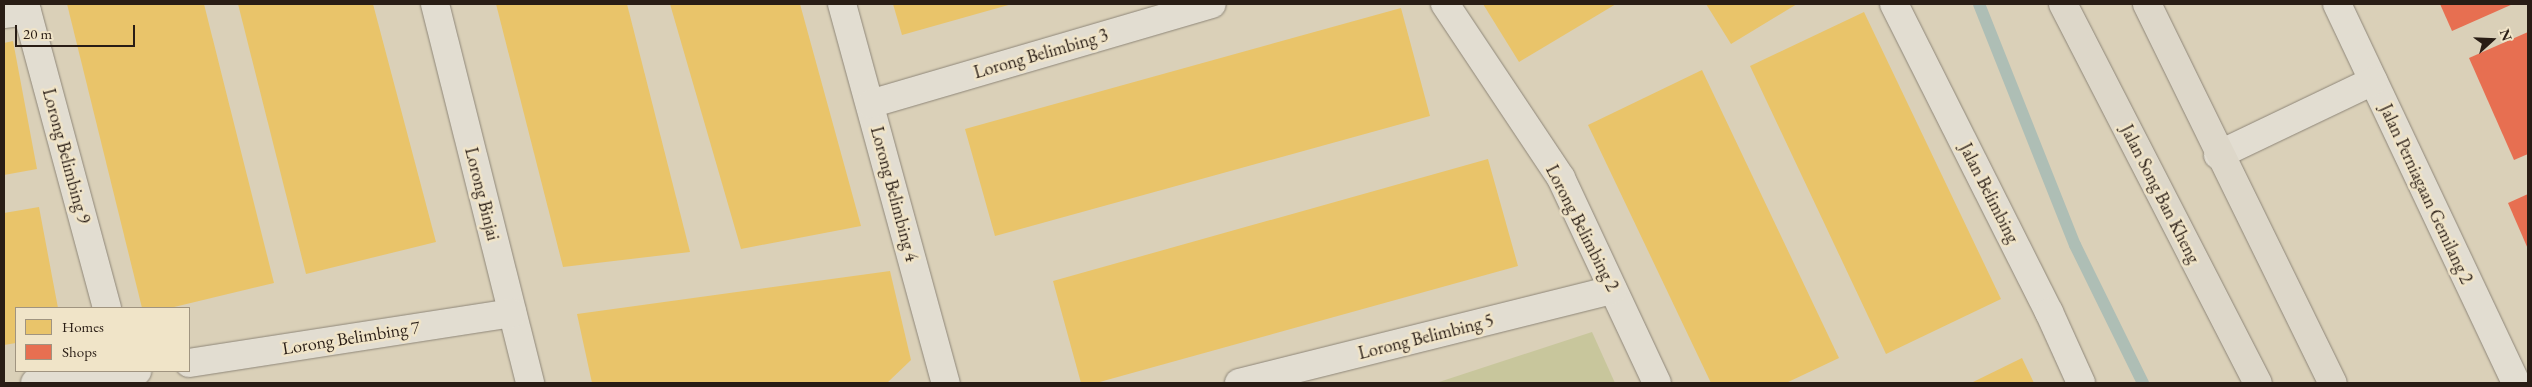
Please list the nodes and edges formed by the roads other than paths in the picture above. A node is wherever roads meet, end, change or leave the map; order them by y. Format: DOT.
graph roads {
  1 [pos="435,4"];
  2 [pos="842,4"];
  3 [pos="1212,4"];
  4 [pos="1445,4"];
  5 [pos="1894,4"];
  6 [pos="2063,4"];
  7 [pos="2147,4"];
  8 [pos="2337,4"];
  9 [pos="19,9"];
  10 [pos="2374,81"];
  11 [pos="870,104"];
  12 [pos="2218,155"];
  13 [pos="1613,290"];
  14 [pos="107,307"];
  15 [pos="512,313"];
  16 [pos="190,363"];
  17 [pos="121,372"];
  18 [pos="1254,382"];
  19 [pos="35,383"];
  20 [pos="530,383"];
  21 [pos="946,383"];
  22 [pos="1658,383"];
  23 [pos="2081,383"];
  24 [pos="2258,383"];
  25 [pos="2333,383"];
  26 [pos="2516,383"];
  1 -- 15 [label="street, Lorong Binjai"];
  2 -- 11 [label="street, Lorong Belimbing 4"];
  3 -- 11 [label="street, Lorong Belimbing 3"];
  4 -- 13 [label="street, Lorong Belimbing 2"];
  5 -- 23 [label="street, Jalan Belimbing"];
  6 -- 24 [label="main road, Jalan Song Ban Kheng"];
  7 -- 12 [label="main road"];
  8 -- 10 [label="street, Jalan Perniagaan Gemilang 2"];
  9 -- 14 [label="street, Lorong Belimbing 9"];
  10 -- 12 [label="street"];
  10 -- 26 [label="street, Jalan Perniagaan Gemilang 2"];
  11 -- 21 [label="street, Lorong Belimbing 4"];
  12 -- 25 [label="main road"];
  13 -- 18 [label="street, Lorong Belimbing 5"];
  13 -- 22 [label="street, Lorong Belimbing 2"];
  15 -- 16 [label="street, Lorong Belimbing 7"];
  15 -- 20 [label="street, Lorong Binjai"];
  17 -- 19 [label="street"];
}
